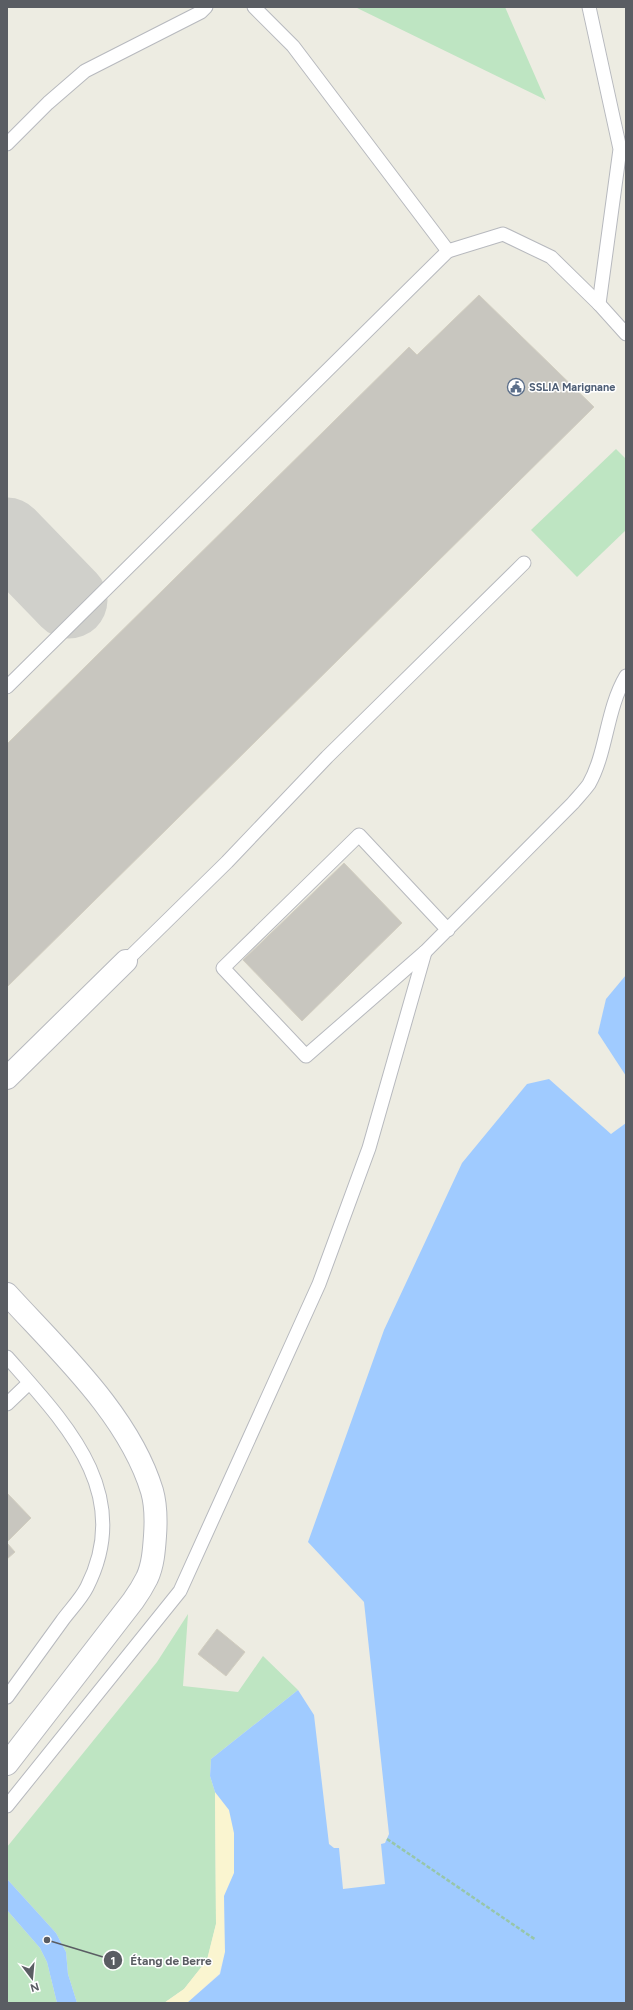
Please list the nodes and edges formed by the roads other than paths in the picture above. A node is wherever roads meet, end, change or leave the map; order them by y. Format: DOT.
graph roads {
  1 [pos="206,7"];
  2 [pos="254,7"];
  3 [pos="589,7"];
  4 [pos="7,144"];
  5 [pos="448,252"];
  6 [pos="599,304"];
  7 [pos="620,322"];
  8 [pos="626,334"];
  9 [pos="524,563"];
  10 [pos="626,676"];
  11 [pos="7,687"];
  12 [pos="448,930"];
  13 [pos="425,952"];
  14 [pos="126,961"];
  15 [pos="7,1078"];
  16 [pos="7,1294"];
  17 [pos="7,1357"];
  18 [pos="30,1383"];
  19 [pos="7,1404"];
  20 [pos="7,1697"];
  21 [pos="7,1764"];
  22 [pos="7,1806"];
  1 -- 4 [label="lane"];
  2 -- 5 [label="lane"];
  3 -- 6 [label="lane"];
  5 -- 6 [label="lane"];
  5 -- 11 [label="lane"];
  6 -- 7 [label="lane"];
  7 -- 8 [label="lane"];
  9 -- 14 [label="lane"];
  10 -- 12 [label="lane"];
  12 -- 13 [label="lane"];
  12 -- 13 [label="lane"];
  13 -- 22 [label="lane"];
  14 -- 15 [label="street"];
  16 -- 21 [label="street"];
  17 -- 18 [label="lane"];
  18 -- 19 [label="lane"];
  18 -- 20 [label="lane"];
}
